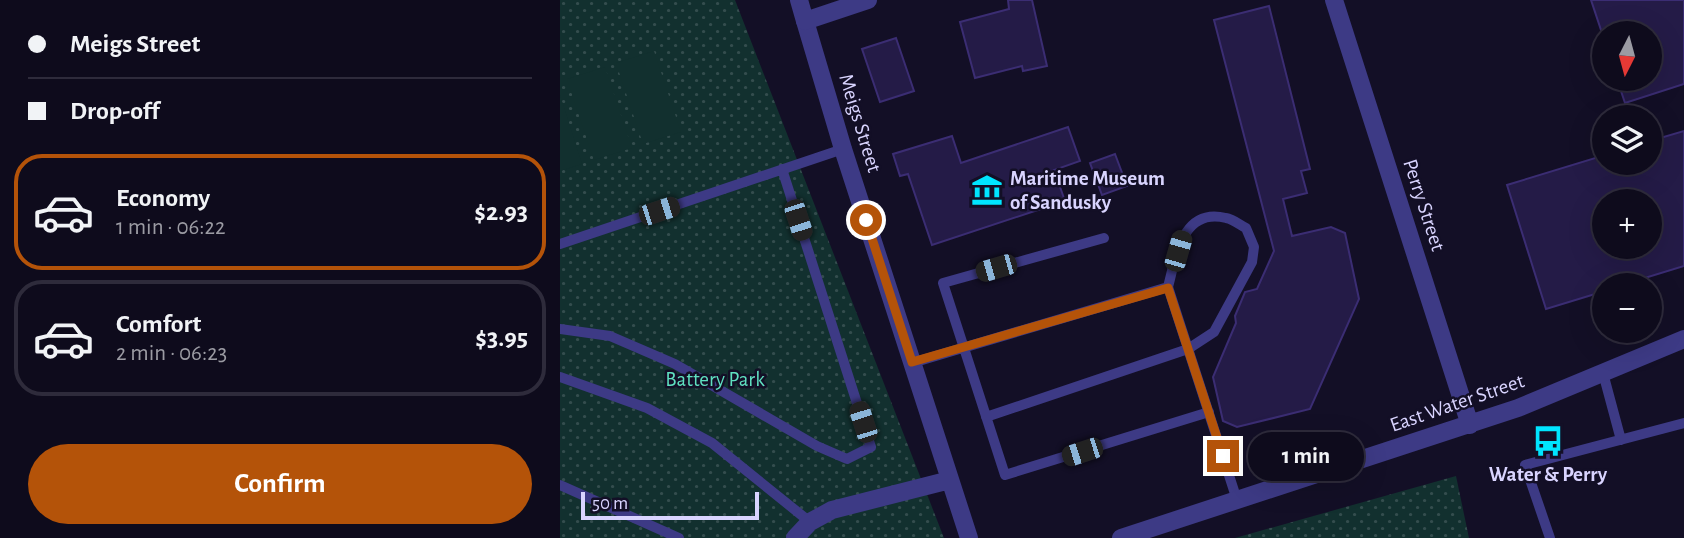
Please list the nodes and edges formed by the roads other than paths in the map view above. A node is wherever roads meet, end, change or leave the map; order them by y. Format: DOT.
graph roads {
  1 [pos="799,0"];
  2 [pos="868,0"];
  3 [pos="1334,0"];
  4 [pos="805,21"];
  5 [pos="843,149"];
  6 [pos="782,169"];
  7 [pos="1104,238"];
  8 [pos="560,244"];
  9 [pos="1168,288"];
  10 [pos="560,329"];
  11 [pos="1684,339"];
  12 [pos="962,348"];
  13 [pos="1188,349"];
  14 [pos="912,362"];
  15 [pos="1602,373"];
  16 [pos="560,377"];
  17 [pos="1209,412"];
  18 [pos="986,417"];
  19 [pos="1684,422"];
  20 [pos="1470,425"];
  21 [pos="1621,440"];
  22 [pos="950,480"];
  23 [pos="560,485"];
  24 [pos="1237,500"];
  25 [pos="810,522"];
  26 [pos="679,538"];
  27 [pos="795,538"];
  28 [pos="968,538"];
  29 [pos="1121,538"];
  30 [pos="1550,538"];
  1 -- 4 [label="street, Meigs Street"];
  2 -- 4 [label="street"];
  3 -- 20 [label="street, Perry Street"];
  4 -- 5 [label="street, Meigs Street"];
  5 -- 6 [label="lane"];
  5 -- 14 [label="street, Meigs Street"];
  6 -- 8 [label="lane"];
  6 -- 10 [label="lane"];
  7 -- 12 [label="lane"];
  9 -- 12 [label="lane"];
  9 -- 13 [label="lane"];
  9 -- 13 [label="lane"];
  11 -- 15 [label="street, East Water Street"];
  12 -- 14 [label="lane"];
  12 -- 18 [label="lane"];
  13 -- 17 [label="lane"];
  13 -- 18 [label="lane"];
  14 -- 22 [label="street, Meigs Street"];
  15 -- 20 [label="street, East Water Street"];
  15 -- 21 [label="lane"];
  16 -- 25 [label="lane"];
  17 -- 18 [label="lane"];
  17 -- 24 [label="lane"];
  19 -- 21 [label="lane"];
  20 -- 24 [label="street, East Water Street"];
  21 -- 30 [label="lane"];
  22 -- 25 [label="street"];
  22 -- 28 [label="street, Meigs Street"];
  23 -- 26 [label="lane"];
  24 -- 29 [label="street, East Water Street"];
  25 -- 27 [label="street"];
}
